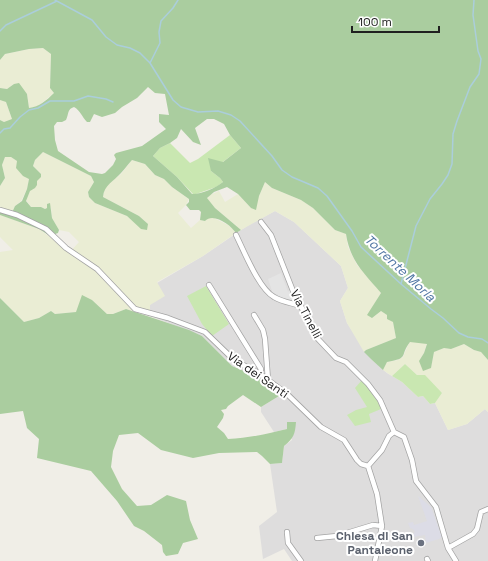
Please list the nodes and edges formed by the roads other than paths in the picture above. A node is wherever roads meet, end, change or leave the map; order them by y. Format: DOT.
graph roads {
  1 [pos="0,210"];
  2 [pos="261,222"];
  3 [pos="236,235"];
  4 [pos="209,285"];
  5 [pos="301,306"];
  6 [pos="254,315"];
  7 [pos="260,374"];
  8 [pos="268,380"];
  9 [pos="394,432"];
  10 [pos="368,466"];
  11 [pos="488,509"];
  12 [pos="382,526"];
  13 [pos="287,532"];
  14 [pos="317,538"];
  15 [pos="448,548"];
  16 [pos="301,561"];
  17 [pos="375,561"];
  18 [pos="456,561"];
  1 -- 7 [label="street, Via dei Santi"];
  2 -- 5 [label="street, Via Tinelli"];
  3 -- 5 [label="street"];
  4 -- 7 [label="street"];
  5 -- 9 [label="street, Via Tinelli"];
  6 -- 8 [label="street"];
  7 -- 8 [label="street, Via dei Santi"];
  8 -- 10 [label="street, Via dei Santi"];
  9 -- 10 [label="street"];
  9 -- 15 [label="street"];
  10 -- 12 [label="street"];
  11 -- 15 [label="street"];
  12 -- 14 [label="street"];
  12 -- 17 [label="street"];
  13 -- 16 [label="street"];
  15 -- 18 [label="street"];
}
